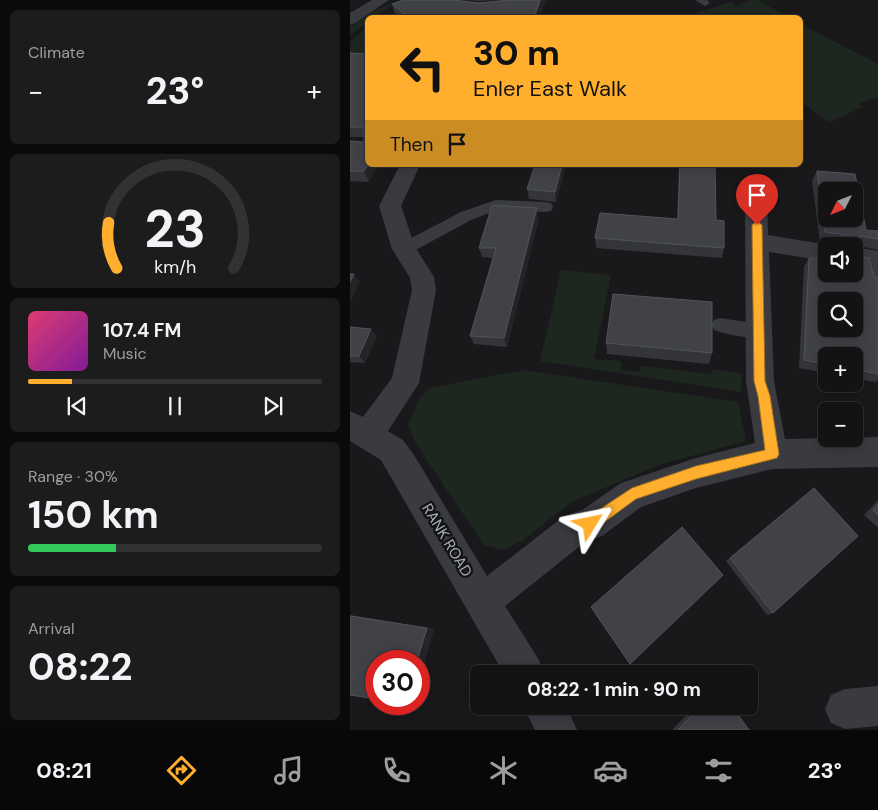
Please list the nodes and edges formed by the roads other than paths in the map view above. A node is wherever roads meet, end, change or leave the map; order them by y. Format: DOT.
graph roads {
  1 [pos="382,0"];
  2 [pos="350,20"];
  3 [pos="409,167"];
  4 [pos="756,195"];
  5 [pos="546,207"];
  6 [pos="757,242"];
  7 [pos="404,249"];
  8 [pos="818,251"];
  9 [pos="863,258"];
  10 [pos="878,279"];
  11 [pos="720,325"];
  12 [pos="758,330"];
  13 [pos="359,430"];
  14 [pos="878,452"];
  15 [pos="772,454"];
  16 [pos="483,601"];
  17 [pos="520,665"];
  18 [pos="548,715"];
  19 [pos="557,730"];
  1 -- 2 [label="street"];
  3 -- 7 [label="street"];
  4 -- 6 [label="street"];
  5 -- 7 [label="lane"];
  6 -- 8 [label="street"];
  6 -- 12 [label="street"];
  7 -- 13 [label="street"];
  9 -- 10 [label="street"];
  11 -- 12 [label="lane"];
  12 -- 15 [label="street"];
  13 -- 16 [label="street, RANK ROAD"];
  14 -- 15 [label="street"];
  15 -- 16 [label="street"];
  16 -- 17 [label="street, RANK ROAD"];
  18 -- 19 [label="street"];
}
